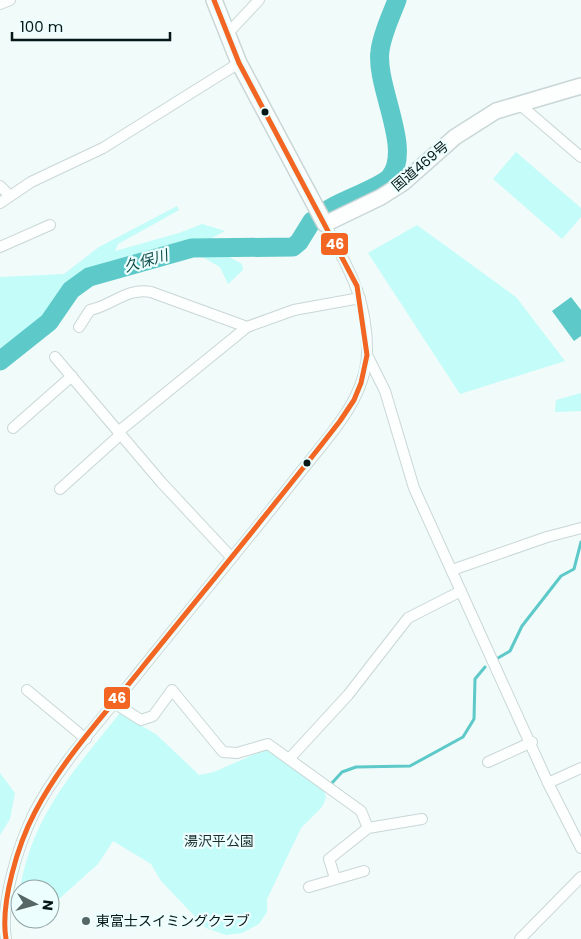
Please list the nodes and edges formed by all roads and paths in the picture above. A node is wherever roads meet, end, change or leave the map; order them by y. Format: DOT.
graph roads {
  1 [pos="10,0"];
  2 [pos="214,0"];
  3 [pos="259,0"];
  4 [pos="0,4"];
  5 [pos="228,33"];
  6 [pos="239,62"];
  7 [pos="581,86"];
  8 [pos="518,103"];
  9 [pos="581,157"];
  10 [pos="0,186"];
  11 [pos="9,195"];
  12 [pos="0,203"];
  13 [pos="50,224"];
  14 [pos="325,224"];
  15 [pos="0,247"];
  16 [pos="360,298"];
  17 [pos="79,327"];
  18 [pos="247,327"];
  19 [pos="367,355"];
  20 [pos="55,357"];
  21 [pos="72,376"];
  22 [pos="14,428"];
  23 [pos="119,433"];
  24 [pos="60,489"];
  25 [pos="581,528"];
  26 [pos="232,557"];
  27 [pos="452,570"];
  28 [pos="461,591"];
  29 [pos="27,690"];
  30 [pos="114,703"];
  31 [pos="86,739"];
  32 [pos="532,742"];
  33 [pos="290,758"];
  34 [pos="488,762"];
  35 [pos="581,768"];
  36 [pos="548,783"];
  37 [pos="422,819"];
  38 [pos="368,828"];
  39 [pos="581,848"];
  40 [pos="364,871"];
  41 [pos="581,877"];
  42 [pos="335,878"];
  43 [pos="309,887"];
  44 [pos="2,928"];
  45 [pos="6,939"];
  46 [pos="520,939"];
  1 -- 4 [label="street"];
  2 -- 5 [label="highway"];
  3 -- 5 [label="street"];
  5 -- 6 [label="highway"];
  6 -- 11 [label="street"];
  6 -- 14 [label="highway"];
  7 -- 8 [label="highway, 国道469号"];
  8 -- 9 [label="street"];
  8 -- 14 [label="highway, 国道469号"];
  10 -- 11 [label="street"];
  11 -- 12 [label="street"];
  13 -- 15 [label="street"];
  14 -- 16 [label="street"];
  16 -- 18 [label="street"];
  16 -- 19 [label="street"];
  17 -- 18 [label="street"];
  18 -- 23 [label="street"];
  19 -- 26 [label="street"];
  19 -- 27 [label="street"];
  20 -- 21 [label="street"];
  21 -- 22 [label="street"];
  21 -- 23 [label="street"];
  23 -- 24 [label="street"];
  23 -- 26 [label="street"];
  25 -- 27 [label="street"];
  26 -- 30 [label="street"];
  27 -- 28 [label="street"];
  28 -- 32 [label="street"];
  28 -- 33 [label="street"];
  29 -- 31 [label="street"];
  30 -- 31 [label="street"];
  30 -- 33 [label="street"];
  31 -- 44 [label="street"];
  32 -- 34 [label="street"];
  32 -- 36 [label="street"];
  33 -- 38 [label="street"];
  35 -- 36 [label="street"];
  36 -- 39 [label="street"];
  37 -- 38 [label="street"];
  38 -- 42 [label="street"];
  40 -- 42 [label="street"];
  41 -- 46 [label="street"];
  42 -- 43 [label="street"];
  44 -- 45 [label="street"];
}
